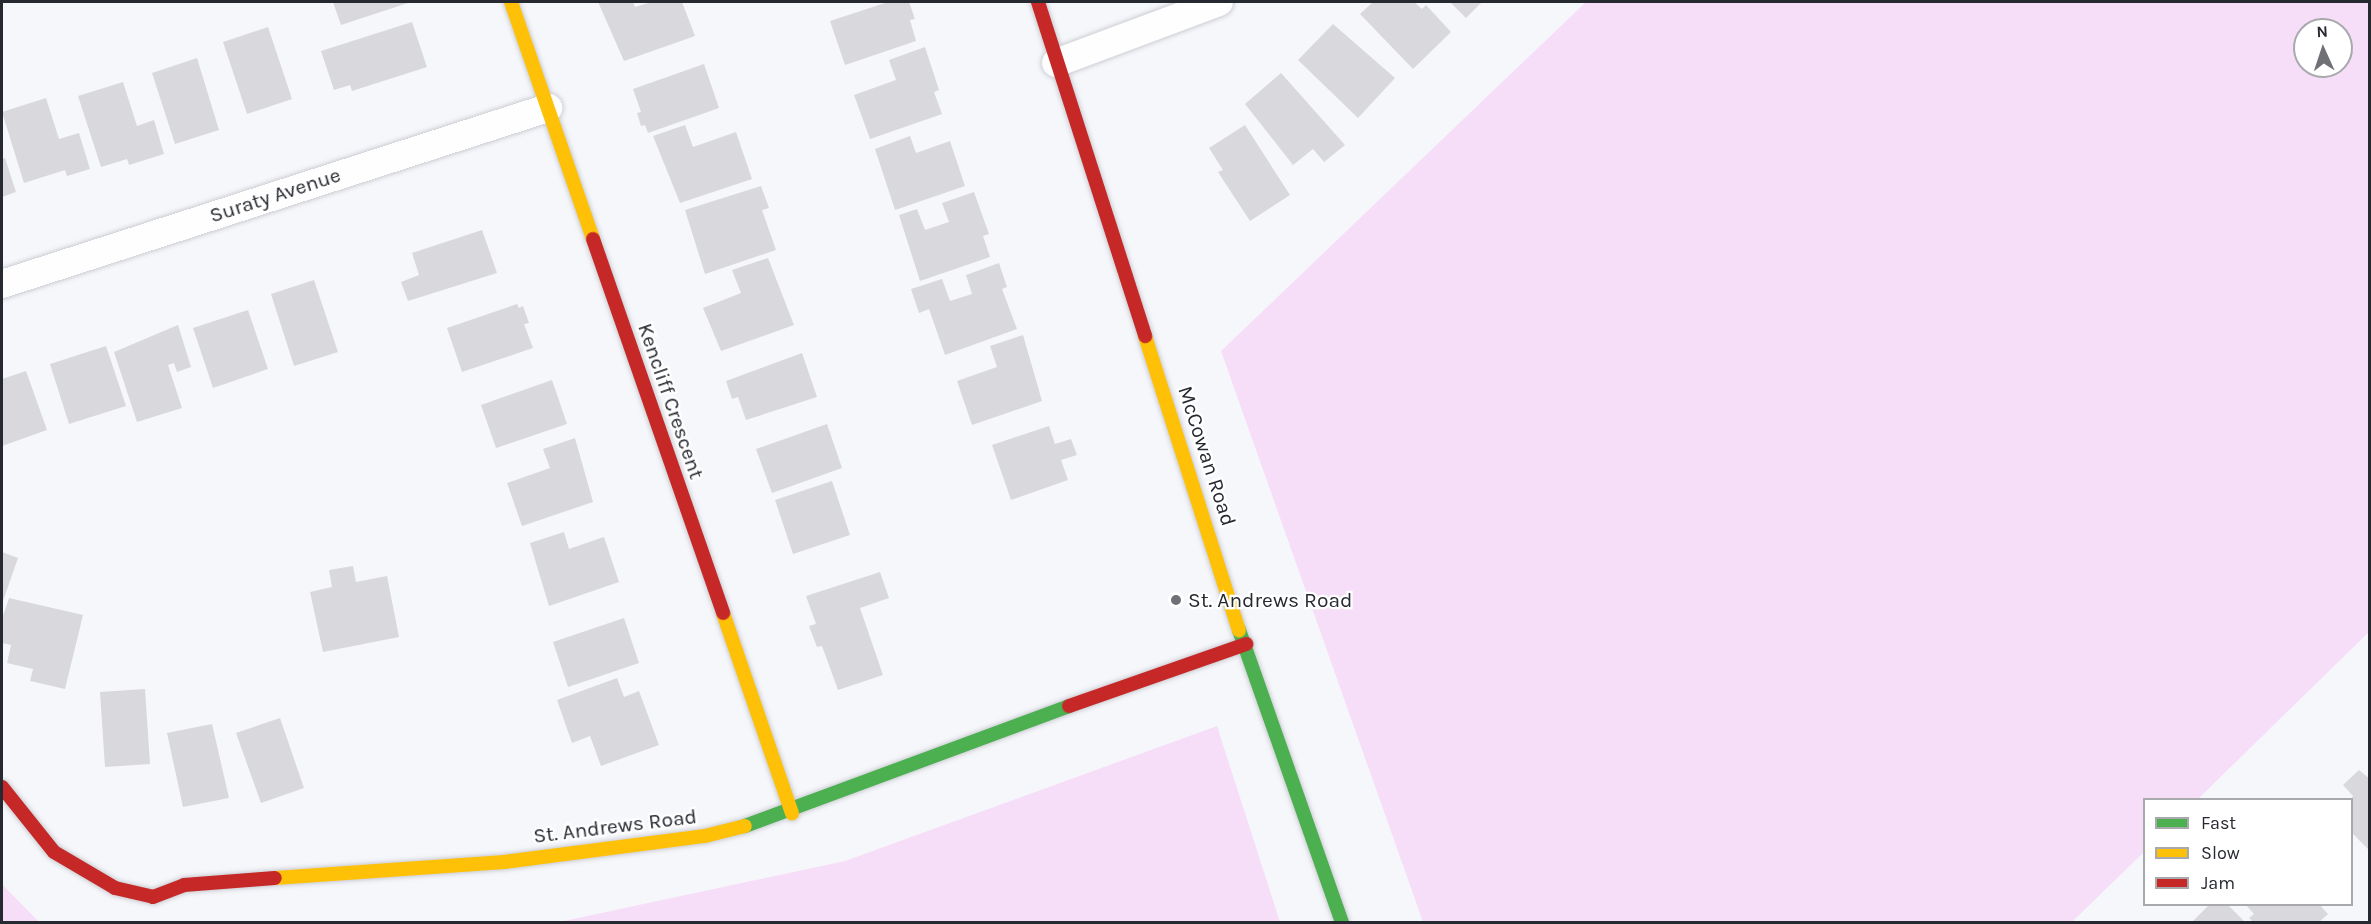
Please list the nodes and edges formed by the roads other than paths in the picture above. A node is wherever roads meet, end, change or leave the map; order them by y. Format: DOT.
graph roads {
  1 [pos="511,2"];
  2 [pos="1038,2"];
  3 [pos="1219,2"];
  4 [pos="1056,63"];
  5 [pos="548,108"];
  6 [pos="2,284"];
  7 [pos="1246,644"];
  8 [pos="2,787"];
  9 [pos="792,813"];
  10 [pos="1342,922"];
  1 -- 5 [label="street, Kencliff Crescent"];
  2 -- 4 [label="street, McCowan Road"];
  3 -- 4 [label="street"];
  4 -- 7 [label="street, McCowan Road"];
  5 -- 6 [label="street, Suraty Avenue"];
  5 -- 9 [label="street, Kencliff Crescent"];
  7 -- 9 [label="street, St. Andrews Road"];
  7 -- 10 [label="street, McCowan Road"];
  8 -- 9 [label="street, St. Andrews Road"];
}
